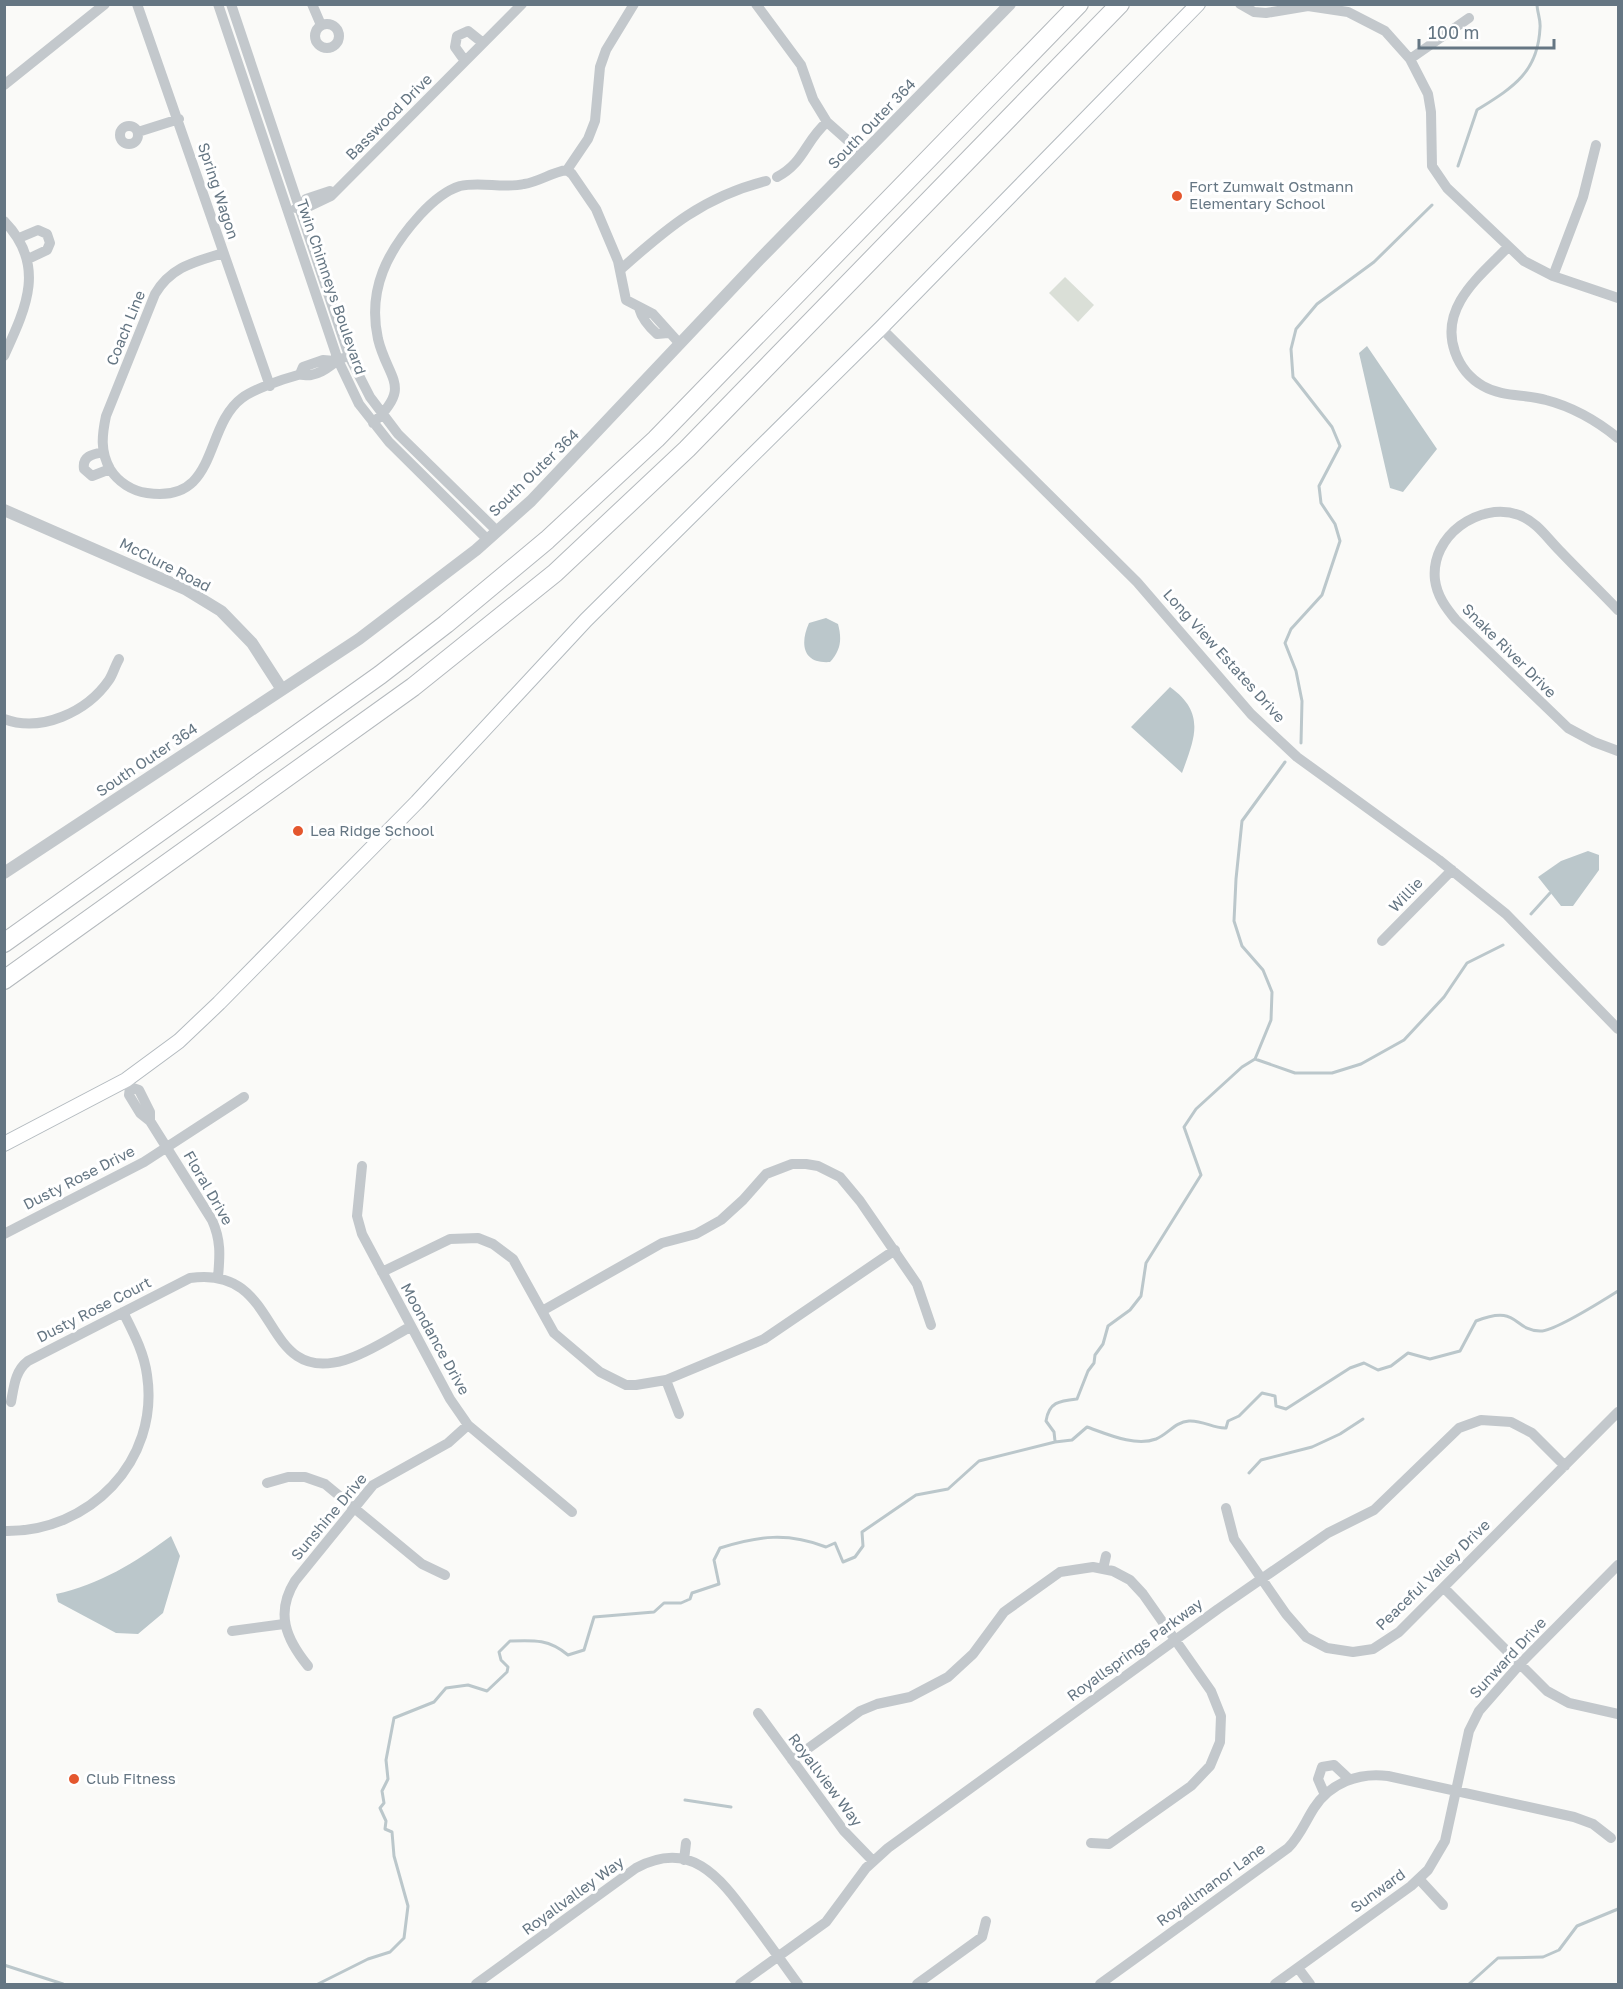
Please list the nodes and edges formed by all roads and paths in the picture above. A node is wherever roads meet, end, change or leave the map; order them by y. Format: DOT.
graph roads {
  1 [pos="105,4"];
  2 [pos="137,4"];
  3 [pos="218,4"];
  4 [pos="231,4"];
  5 [pos="312,4"];
  6 [pos="522,4"];
  7 [pos="634,4"];
  8 [pos="756,4"];
  9 [pos="1010,4"];
  10 [pos="1079,4"];
  11 [pos="1120,4"];
  12 [pos="1198,4"];
  13 [pos="1240,4"];
  14 [pos="1469,18"];
  15 [pos="321,26"];
  16 [pos="483,43"];
  17 [pos="1410,59"];
  18 [pos="465,61"];
  19 [pos="4,85"];
  20 [pos="179,119"];
  21 [pos="826,122"];
  22 [pos="138,132"];
  23 [pos="1596,145"];
  24 [pos="863,154"];
  25 [pos="567,170"];
  26 [pos="777,177"];
  27 [pos="766,181"];
  28 [pos="302,206"];
  29 [pos="288,211"];
  30 [pos="4,221"];
  31 [pos="19,238"];
  32 [pos="1507,248"];
  33 [pos="222,253"];
  34 [pos="28,259"];
  35 [pos="620,270"];
  36 [pos="1553,276"];
  37 [pos="1618,298"];
  38 [pos="880,327"];
  39 [pos="680,344"];
  40 [pos="4,356"];
  41 [pos="341,359"];
  42 [pos="270,386"];
  43 [pos="383,414"];
  44 [pos="373,423"];
  45 [pos="1618,438"];
  46 [pos="104,452"];
  47 [pos="110,469"];
  48 [pos="4,510"];
  49 [pos="496,530"];
  50 [pos="486,538"];
  51 [pos="1618,610"];
  52 [pos="118,659"];
  53 [pos="281,688"];
  54 [pos="4,719"];
  55 [pos="1618,751"];
  56 [pos="10,866"];
  57 [pos="1452,870"];
  58 [pos="4,873"];
  59 [pos="1382,941"];
  60 [pos="4,943"];
  61 [pos="4,980"];
  62 [pos="1618,1029"];
  63 [pos="128,1084"];
  64 [pos="244,1097"];
  65 [pos="4,1144"];
  66 [pos="167,1148"];
  67 [pos="362,1166"];
  68 [pos="4,1234"];
  69 [pos="894,1250"];
  70 [pos="382,1272"];
  71 [pos="218,1277"];
  72 [pos="542,1311"];
  73 [pos="123,1312"];
  74 [pos="931,1325"];
  75 [pos="411,1327"];
  76 [pos="666,1380"];
  77 [pos="11,1402"];
  78 [pos="1618,1412"];
  79 [pos="679,1414"];
  80 [pos="468,1425"];
  81 [pos="1565,1466"];
  82 [pos="267,1483"];
  83 [pos="354,1507"];
  84 [pos="1226,1508"];
  85 [pos="572,1512"];
  86 [pos="4,1532"];
  87 [pos="1106,1556"];
  88 [pos="1618,1565"];
  89 [pos="1103,1569"];
  90 [pos="445,1575"];
  91 [pos="1262,1579"];
  92 [pos="1444,1588"];
  93 [pos="284,1624"];
  94 [pos="232,1631"];
  95 [pos="1176,1640"];
  96 [pos="1521,1663"];
  97 [pos="308,1666"];
  98 [pos="758,1713"];
  99 [pos="1618,1714"];
  100 [pos="792,1760"];
  101 [pos="1349,1779"];
  102 [pos="1457,1792"];
  103 [pos="1325,1795"];
  104 [pos="1611,1838"];
  105 [pos="686,1843"];
  106 [pos="1091,1843"];
  107 [pos="684,1860"];
  108 [pos="873,1861"];
  109 [pos="1419,1879"];
  110 [pos="1443,1905"];
  111 [pos="986,1921"];
  112 [pos="778,1956"];
  113 [pos="1298,1968"];
  114 [pos="490,1980"];
  115 [pos="476,1984"];
  116 [pos="741,1984"];
  117 [pos="798,1984"];
  118 [pos="917,1984"];
  119 [pos="1100,1984"];
  120 [pos="1275,1984"];
  121 [pos="1310,1984"];
  1 -- 19 [label="street"];
  2 -- 20 [label="street, Spring Wagon"];
  3 -- 29 [label="street, Twin Chimneys Boulevard"];
  4 -- 28 [label="street, Twin Chimneys Boulevard"];
  5 -- 15 [label="street"];
  6 -- 16 [label="street, Basswood Drive"];
  7 -- 25 [label="street"];
  8 -- 21 [label="street"];
  9 -- 24 [label="street, South Outer 364"];
  10 -- 60 [label="highway"];
  11 -- 61 [label="highway"];
  12 -- 38 [label="main road"];
  13 -- 17 [label="street"];
  14 -- 17 [label="street"];
  16 -- 18 [label="street, Basswood Drive"];
  16 -- 18 [label="street"];
  17 -- 32 [label="street"];
  18 -- 28 [label="street, Basswood Drive"];
  20 -- 22 [label="street"];
  20 -- 33 [label="street, Spring Wagon"];
  21 -- 24 [label="street"];
  21 -- 26 [label="street"];
  23 -- 36 [label="street"];
  24 -- 39 [label="street, South Outer 364"];
  25 -- 35 [label="street"];
  25 -- 43 [label="street"];
  27 -- 35 [label="street"];
  28 -- 29 [label="street, Basswood Drive"];
  28 -- 41 [label="street, Twin Chimneys Boulevard"];
  29 -- 41 [label="street, Twin Chimneys Boulevard"];
  30 -- 31 [label="street"];
  31 -- 34 [label="street"];
  31 -- 34 [label="street"];
  32 -- 36 [label="street"];
  32 -- 45 [label="street"];
  33 -- 42 [label="street, Spring Wagon"];
  33 -- 46 [label="street, Coach Line"];
  34 -- 40 [label="street"];
  35 -- 39 [label="street"];
  36 -- 37 [label="street"];
  38 -- 57 [label="street, Long View Estates Drive"];
  38 -- 63 [label="main road"];
  39 -- 49 [label="street, South Outer 364"];
  41 -- 42 [label="street, Coach Line"];
  41 -- 43 [label="street, Twin Chimneys Boulevard"];
  41 -- 44 [label="street, Twin Chimneys Boulevard"];
  42 -- 47 [label="street, Coach Line"];
  43 -- 44 [label="street"];
  43 -- 49 [label="street, Twin Chimneys Boulevard"];
  44 -- 50 [label="street, Twin Chimneys Boulevard"];
  46 -- 47 [label="street, Coach Line"];
  46 -- 47 [label="street"];
  48 -- 53 [label="street, McClure Road"];
  49 -- 50 [label="street, South Outer 364"];
  50 -- 53 [label="street, South Outer 364"];
  51 -- 55 [label="street, Snake River Drive"];
  52 -- 54 [label="street"];
  53 -- 56 [label="street, South Outer 364"];
  56 -- 58 [label="street, South Outer 364"];
  57 -- 59 [label="street, Willie"];
  57 -- 62 [label="street, Long View Estates Drive"];
  63 -- 65 [label="main road"];
  63 -- 66 [label="street, Floral Drive"];
  64 -- 66 [label="street, Dusty Rose Drive"];
  66 -- 68 [label="street, Dusty Rose Drive"];
  66 -- 71 [label="street, Floral Drive"];
  67 -- 70 [label="street, Moondance Drive"];
  69 -- 72 [label="street"];
  69 -- 74 [label="street"];
  69 -- 76 [label="street"];
  70 -- 72 [label="street"];
  70 -- 75 [label="street, Moondance Drive"];
  71 -- 73 [label="street, Dusty Rose Court"];
  71 -- 75 [label="street"];
  72 -- 76 [label="street"];
  73 -- 77 [label="street, Dusty Rose Court"];
  73 -- 86 [label="street"];
  75 -- 80 [label="street, Moondance Drive"];
  76 -- 79 [label="street"];
  78 -- 81 [label="street, Peaceful Valley Drive"];
  80 -- 83 [label="street, Sunshine Drive"];
  80 -- 85 [label="street, Moondance Drive"];
  81 -- 91 [label="street, Royallsprings Parkway"];
  81 -- 92 [label="street, Peaceful Valley Drive"];
  82 -- 83 [label="street"];
  83 -- 90 [label="street"];
  83 -- 93 [label="street, Sunshine Drive"];
  84 -- 91 [label="street, Peaceful Valley Drive"];
  87 -- 89 [label="street"];
  88 -- 96 [label="street, Sunward Drive"];
  89 -- 95 [label="street"];
  89 -- 100 [label="street"];
  91 -- 92 [label="street, Peaceful Valley Drive"];
  91 -- 95 [label="street, Royallsprings Parkway"];
  92 -- 96 [label="street"];
  93 -- 94 [label="street"];
  93 -- 97 [label="street"];
  95 -- 106 [label="street"];
  95 -- 108 [label="street, Royallsprings Parkway"];
  96 -- 99 [label="street"];
  96 -- 102 [label="street, Sunward Drive"];
  98 -- 100 [label="street, Royallview Way"];
  100 -- 108 [label="street, Royallview Way"];
  101 -- 102 [label="street, Royallmanor Lane"];
  101 -- 103 [label="street, Royallmanor Lane"];
  101 -- 103 [label="street"];
  102 -- 104 [label="street, Royallmanor Lane"];
  102 -- 109 [label="street, Sunward"];
  103 -- 119 [label="street, Royallmanor Lane"];
  105 -- 107 [label="street"];
  107 -- 112 [label="street, Royallvalley Way"];
  107 -- 114 [label="street, Royallvalley Way"];
  108 -- 112 [label="street, Royallsprings Parkway"];
  109 -- 110 [label="street"];
  109 -- 113 [label="street, Sunward"];
  111 -- 118 [label="street"];
  112 -- 116 [label="street, Royallsprings Parkway"];
  112 -- 117 [label="street, Royallvalley Way"];
  113 -- 120 [label="street, Sunward"];
  113 -- 121 [label="street"];
  114 -- 115 [label="street, Royallvalley Way"];
}
